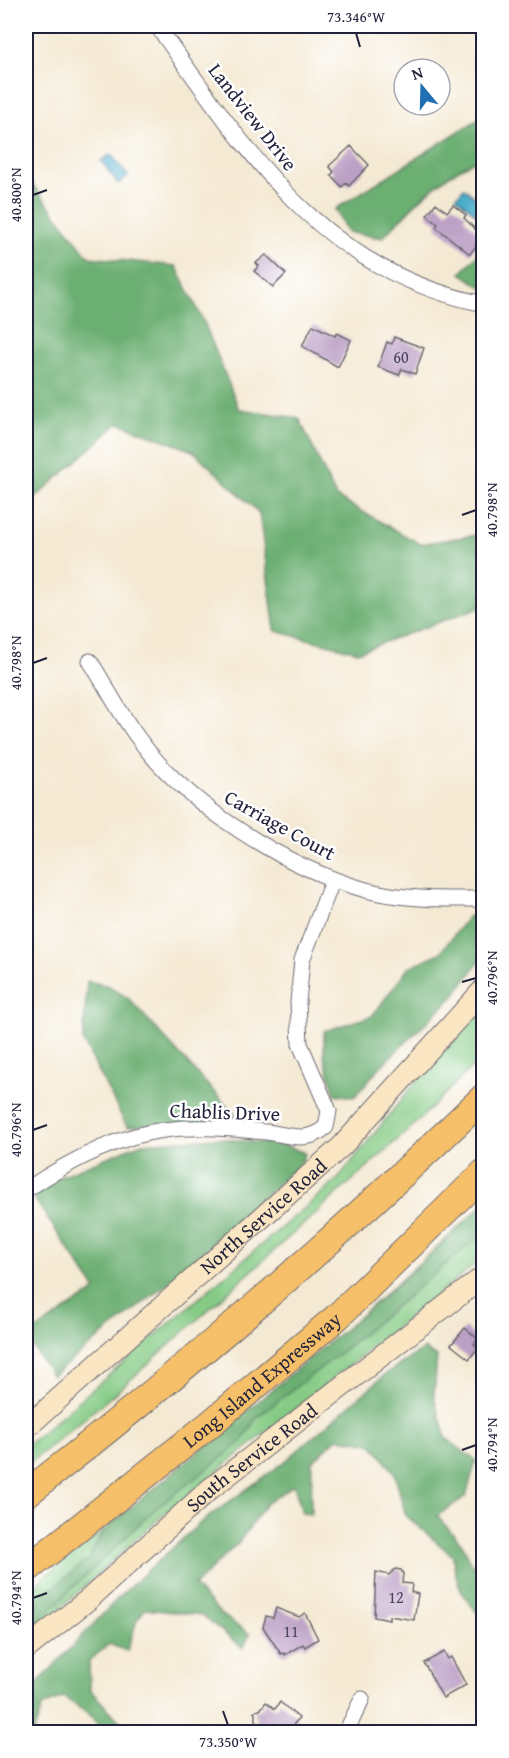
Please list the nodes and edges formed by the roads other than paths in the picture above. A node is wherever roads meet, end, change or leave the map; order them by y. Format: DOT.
graph roads {
  1 [pos="157,26"];
  2 [pos="483,304"];
  3 [pos="90,661"];
  4 [pos="333,879"];
  5 [pos="483,899"];
  6 [pos="483,989"];
  7 [pos="483,1097"];
  8 [pos="483,1173"];
  9 [pos="26,1190"];
  10 [pos="483,1276"];
  11 [pos="26,1428"];
  12 [pos="26,1494"];
  13 [pos="26,1570"];
  14 [pos="26,1650"];
  15 [pos="362,1699"];
  16 [pos="346,1732"];
  1 -- 2 [label="street, Landview Drive"];
  3 -- 4 [label="street, Carriage Court"];
  4 -- 5 [label="street, Carriage Court"];
  4 -- 9 [label="street, Chablis Drive"];
  6 -- 11 [label="main road, North Service Road"];
  7 -- 12 [label="highway"];
  8 -- 13 [label="highway, Long Island Expressway"];
  10 -- 14 [label="main road, South Service Road"];
  15 -- 16 [label="street"];
}
